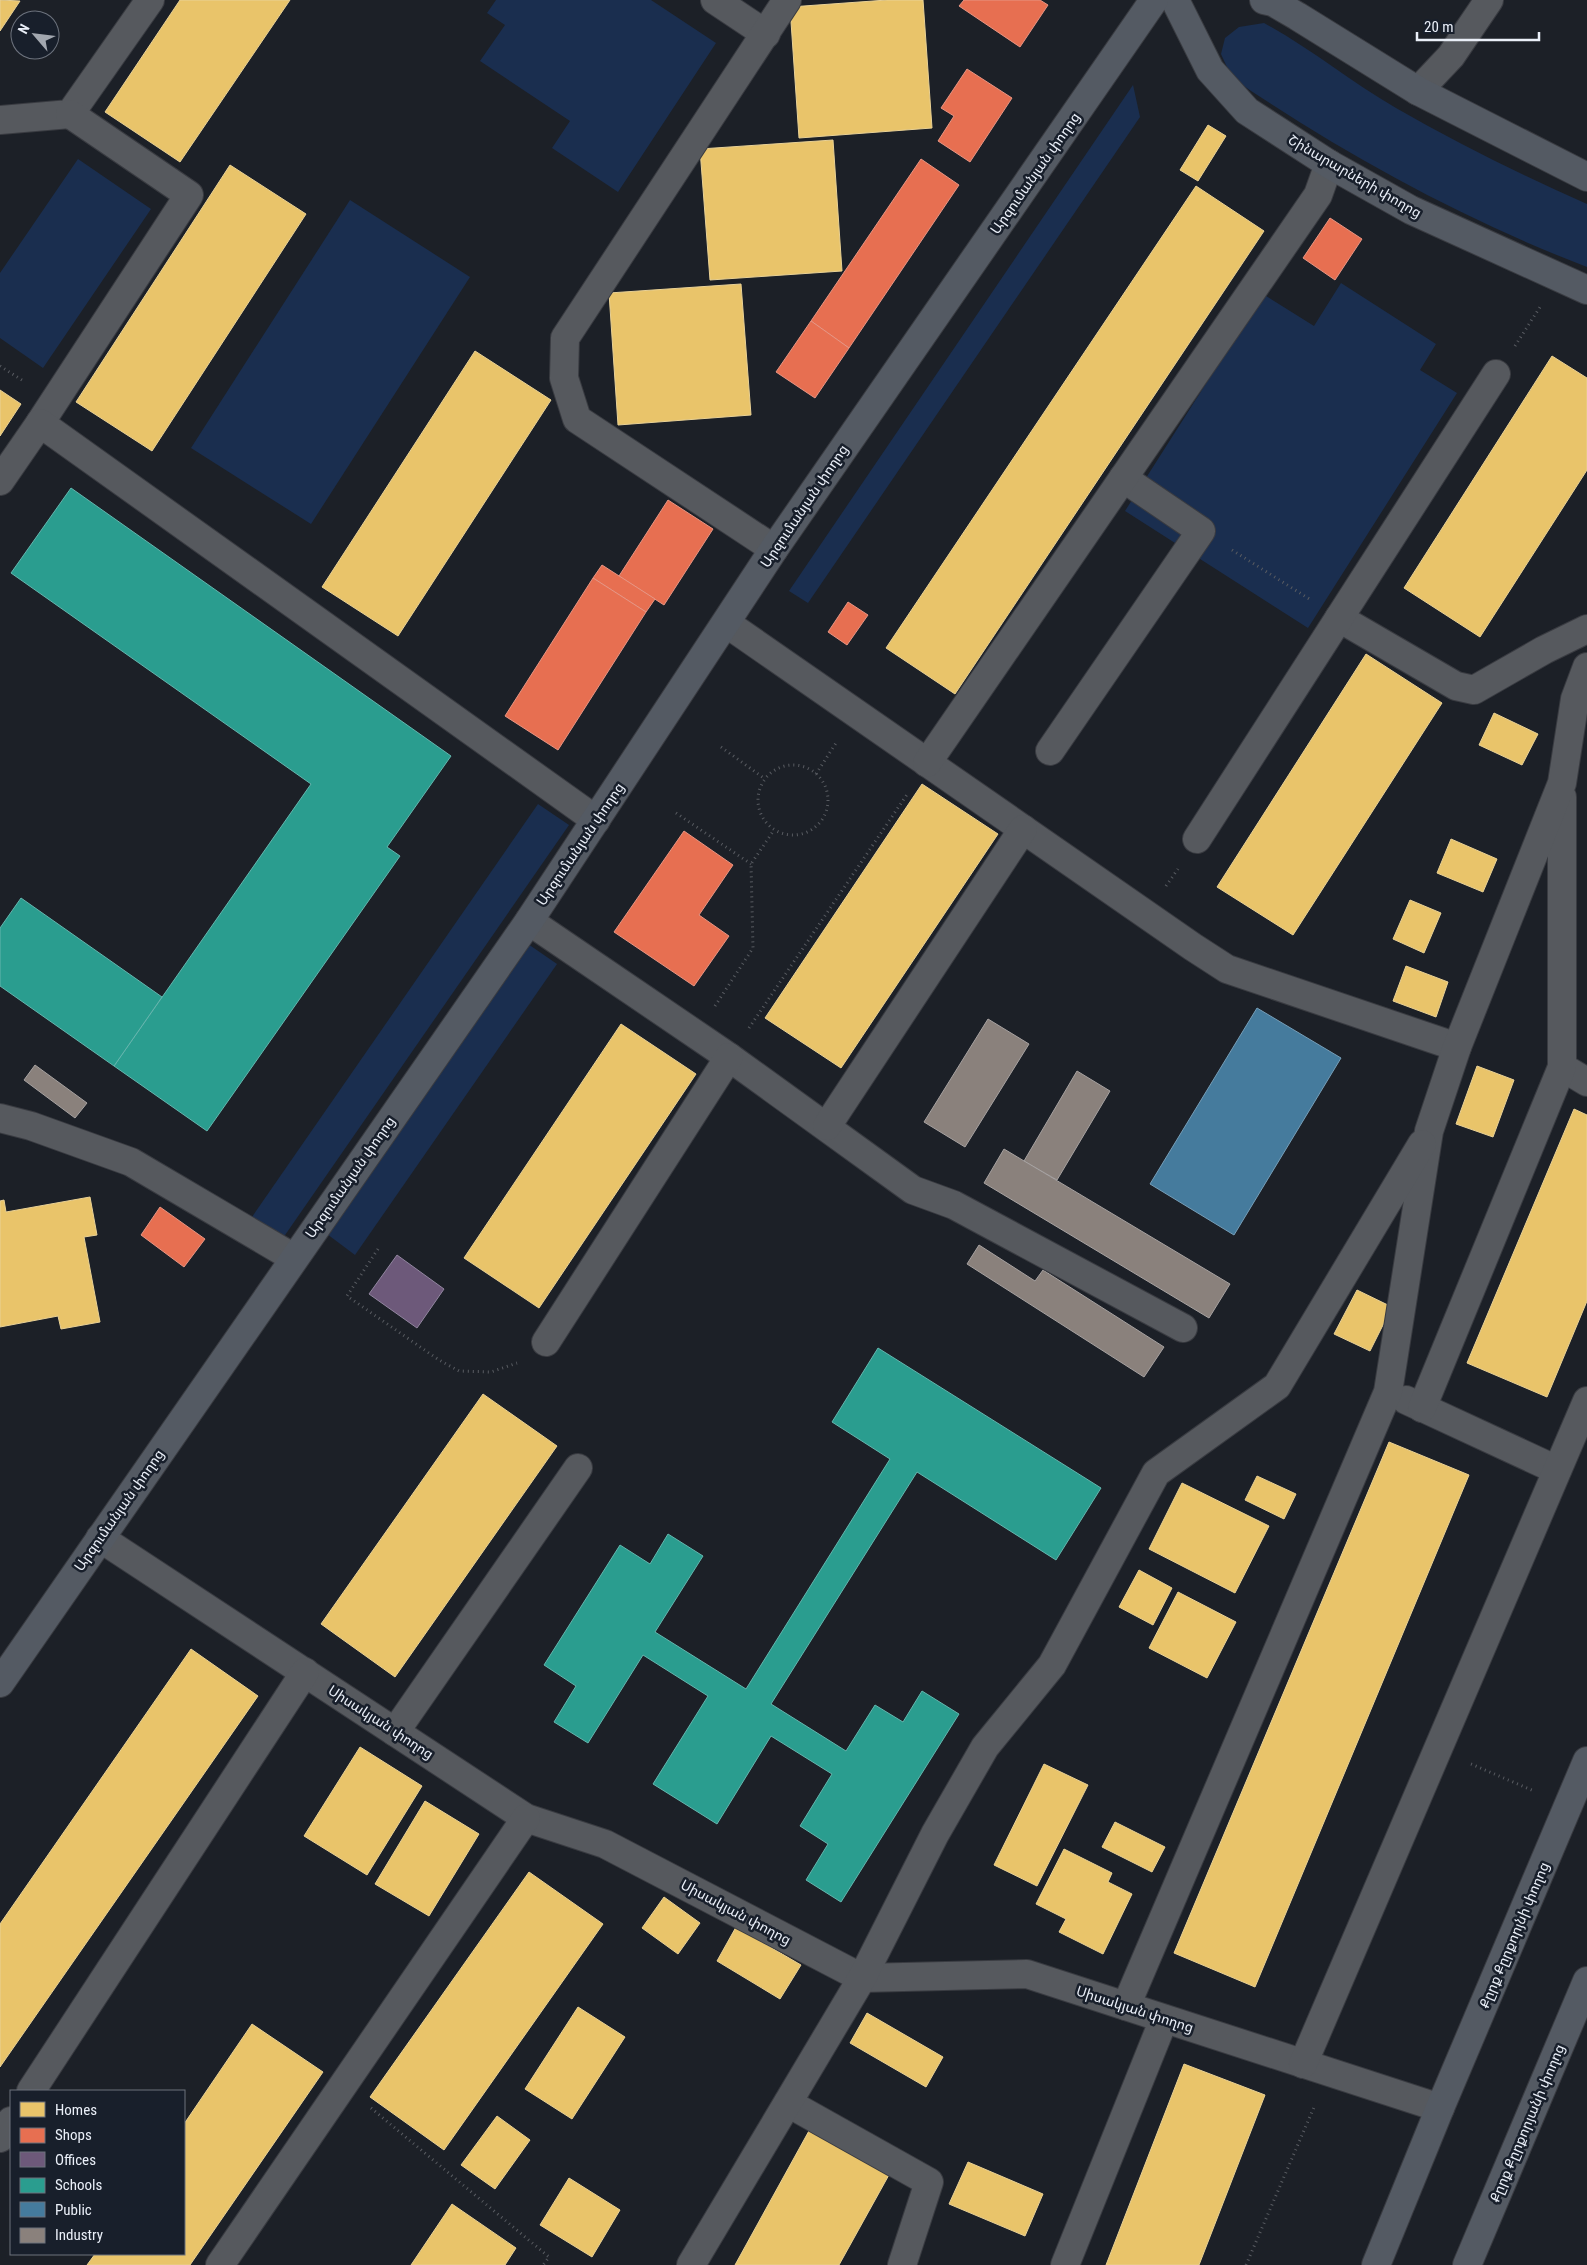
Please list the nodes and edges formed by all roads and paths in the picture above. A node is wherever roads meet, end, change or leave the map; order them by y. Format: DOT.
graph roads {
  1 [pos="150,0"];
  2 [pos="716,0"];
  3 [pos="787,0"];
  4 [pos="1154,0"];
  5 [pos="1175,0"];
  6 [pos="1264,0"];
  7 [pos="1489,0"];
  8 [pos="766,34"];
  9 [pos="1418,91"];
  10 [pos="70,114"];
  11 [pos="0,120"];
  12 [pos="1329,164"];
  13 [pos="1587,177"];
  14 [pos="1587,290"];
  15 [pos="1542,306"];
  16 [pos="1496,374"];
  17 [pos="40,423"];
  18 [pos="1123,478"];
  19 [pos="0,481"];
  20 [pos="1201,530"];
  21 [pos="774,549"];
  22 [pos="1339,618"];
  23 [pos="726,623"];
  24 [pos="1587,629"];
  25 [pos="1587,667"];
  26 [pos="1581,703"];
  27 [pos="721,747"];
  28 [pos="1050,751"];
  29 [pos="927,763"];
  30 [pos="765,779"];
  31 [pos="1562,784"];
  32 [pos="676,813"];
  33 [pos="596,820"];
  34 [pos="1023,829"];
  35 [pos="774,830"];
  36 [pos="1197,839"];
  37 [pos="751,864"];
  38 [pos="1147,916"];
  39 [pos="528,921"];
  40 [pos="696,1035"];
  41 [pos="1457,1047"];
  42 [pos="730,1057"];
  43 [pos="1562,1067"];
  44 [pos="1587,1082"];
  45 [pos="0,1118"];
  46 [pos="827,1126"];
  47 [pos="1429,1131"];
  48 [pos="378,1249"];
  49 [pos="294,1258"];
  50 [pos="1182,1328"];
  51 [pos="546,1342"];
  52 [pos="1388,1392"];
  53 [pos="1587,1400"];
  54 [pos="1422,1408"];
  55 [pos="578,1468"];
  56 [pos="1557,1470"];
  57 [pos="100,1538"];
  58 [pos="305,1672"];
  59 [pos="0,1683"];
  60 [pos="395,1732"];
  61 [pos="1437,1749"];
  62 [pos="1587,1761"];
  63 [pos="1534,1791"];
  64 [pos="526,1818"];
  65 [pos="862,1978"];
  66 [pos="1587,1981"];
  67 [pos="1126,2006"];
  68 [pos="1164,2019"];
  69 [pos="1303,2064"];
  70 [pos="32,2090"];
  71 [pos="1317,2099"];
  72 [pos="788,2103"];
  73 [pos="366,2104"];
  74 [pos="1440,2108"];
  75 [pos="10,2123"];
  76 [pos="0,2138"];
  77 [pos="220,2265"];
  78 [pos="543,2265"];
  79 [pos="691,2265"];
  80 [pos="902,2265"];
  81 [pos="1065,2265"];
  82 [pos="1246,2265"];
  83 [pos="1376,2265"];
  84 [pos="1467,2265"];
  1 -- 10 [label="street"];
  2 -- 8 [label="street"];
  3 -- 8 [label="street"];
  4 -- 21 [label="main road, Արզումանյան փողոց"];
  5 -- 12 [label="main road, Շինարարների փողոց"];
  6 -- 9 [label="main road"];
  7 -- 9 [label="street"];
  8 -- 21 [label="street"];
  9 -- 13 [label="main road"];
  10 -- 11 [label="street"];
  10 -- 17 [label="street"];
  12 -- 14 [label="main road, Շինարարների փողոց"];
  12 -- 18 [label="street"];
  15 -- 16 [label="path"];
  16 -- 22 [label="street"];
  17 -- 19 [label="street"];
  17 -- 33 [label="street"];
  18 -- 20 [label="street"];
  18 -- 29 [label="street"];
  20 -- 22 [label="path"];
  20 -- 28 [label="street"];
  21 -- 23 [label="main road, Արզումանյան փողոց"];
  22 -- 24 [label="street"];
  22 -- 36 [label="street"];
  23 -- 29 [label="street"];
  23 -- 33 [label="main road, Արզումանյան փողոց"];
  25 -- 26 [label="street"];
  26 -- 31 [label="street"];
  27 -- 30 [label="path"];
  29 -- 34 [label="street"];
  29 -- 42 [label="path"];
  30 -- 35 [label="path"];
  30 -- 35 [label="path"];
  31 -- 41 [label="street"];
  31 -- 43 [label="street"];
  32 -- 37 [label="path"];
  33 -- 39 [label="main road, Արզումանյան փողոց"];
  34 -- 38 [label="street"];
  34 -- 46 [label="street"];
  35 -- 37 [label="path"];
  36 -- 38 [label="path"];
  37 -- 40 [label="path"];
  38 -- 41 [label="street"];
  39 -- 40 [label="street"];
  39 -- 49 [label="main road, Արզումանյան փողոց"];
  40 -- 42 [label="street"];
  41 -- 47 [label="street"];
  42 -- 46 [label="street"];
  42 -- 51 [label="street"];
  43 -- 44 [label="street"];
  43 -- 54 [label="street"];
  45 -- 49 [label="street"];
  46 -- 50 [label="street"];
  47 -- 52 [label="street"];
  47 -- 65 [label="street"];
  48 -- 51 [label="path"];
  49 -- 57 [label="main road, Արզումանյան փողոց"];
  52 -- 54 [label="street"];
  52 -- 67 [label="street"];
  53 -- 56 [label="street"];
  54 -- 56 [label="street"];
  55 -- 60 [label="street"];
  56 -- 61 [label="street"];
  57 -- 58 [label="street, Սիսակյան փողոց"];
  57 -- 59 [label="main road, Արզումանյան փողոց"];
  58 -- 60 [label="street, Սիսակյան փողոց"];
  58 -- 70 [label="street"];
  60 -- 64 [label="street, Սիսակյան փողոց"];
  61 -- 63 [label="path"];
  61 -- 69 [label="street"];
  62 -- 74 [label="main road, Քըրք Քըրքորյնի փողոց"];
  64 -- 65 [label="street, Սիսակյան փողոց"];
  64 -- 77 [label="street"];
  65 -- 67 [label="street, Սիսակյան փողոց"];
  65 -- 72 [label="street"];
  66 -- 84 [label="main road, Քըրք Քըրքորյանի փողոց"];
  67 -- 68 [label="street, Սիսակյան փողոց"];
  68 -- 69 [label="street, Սիսակյան փողոց"];
  68 -- 81 [label="street"];
  69 -- 74 [label="street, Սիսակյան փողոց"];
  71 -- 82 [label="path"];
  72 -- 79 [label="street"];
  72 -- 80 [label="street"];
  73 -- 78 [label="path"];
  74 -- 83 [label="main road"];
  75 -- 76 [label="street"];
}
